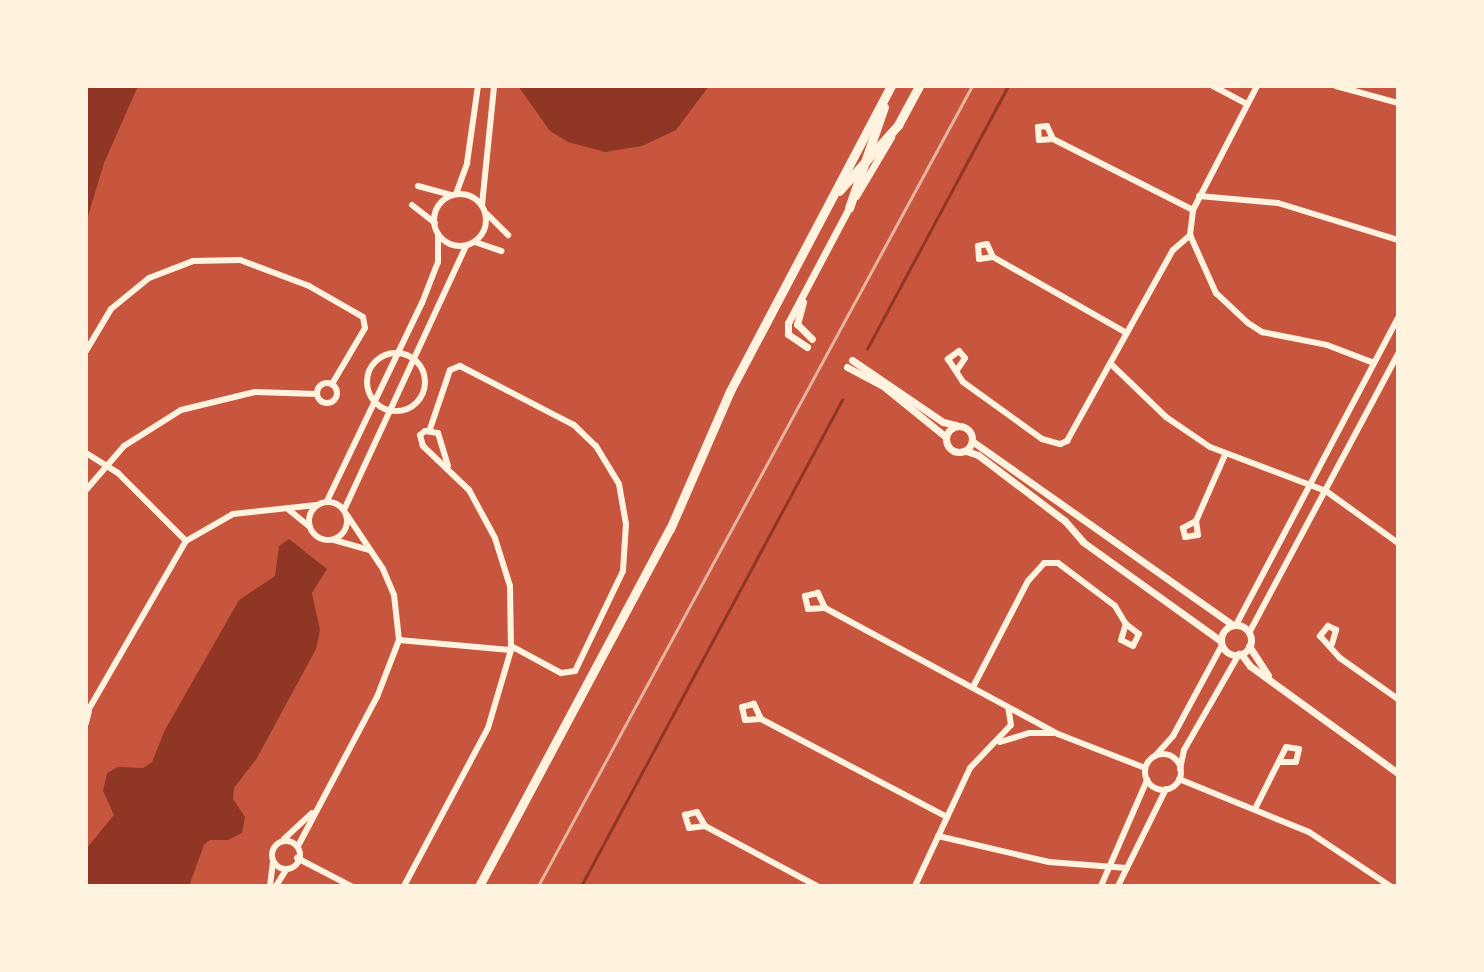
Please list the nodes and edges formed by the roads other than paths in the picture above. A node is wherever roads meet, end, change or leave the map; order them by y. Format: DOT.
graph roads {
  1 [pos="478,86"];
  2 [pos="494,86"];
  3 [pos="892,86"];
  4 [pos="919,86"];
  5 [pos="1213,86"];
  6 [pos="1256,86"];
  7 [pos="1336,86"];
  8 [pos="1398,103"];
  9 [pos="1247,104"];
  10 [pos="898,125"];
  11 [pos="1053,139"];
  12 [pos="873,149"];
  13 [pos="418,186"];
  14 [pos="454,195"];
  15 [pos="1199,196"];
  16 [pos="412,205"];
  17 [pos="483,208"];
  18 [pos="849,208"];
  19 [pos="1193,211"];
  20 [pos="820,218"];
  21 [pos="435,223"];
  22 [pos="438,234"];
  23 [pos="508,235"];
  24 [pos="1190,235"];
  25 [pos="1398,240"];
  26 [pos="475,242"];
  27 [pos="466,246"];
  28 [pos="501,250"];
  29 [pos="993,257"];
  30 [pos="810,284"];
  31 [pos="1398,318"];
  32 [pos="1127,334"];
  33 [pos="812,339"];
  34 [pos="807,347"];
  35 [pos="86,351"];
  36 [pos="398,353"];
  37 [pos="1398,354"];
  38 [pos="1378,355"];
  39 [pos="415,360"];
  40 [pos="1374,363"];
  41 [pos="1112,365"];
  42 [pos="1392,365"];
  43 [pos="957,370"];
  44 [pos="1398,372"];
  45 [pos="1368,374"];
  46 [pos="1383,382"];
  47 [pos="332,384"];
  48 [pos="317,394"];
  49 [pos="376,403"];
  50 [pos="391,411"];
  51 [pos="956,425"];
  52 [pos="430,429"];
  53 [pos="946,437"];
  54 [pos="972,441"];
  55 [pos="965,451"];
  56 [pos="86,453"];
  57 [pos="1225,455"];
  58 [pos="106,463"];
  59 [pos="448,465"];
  60 [pos="1313,484"];
  61 [pos="86,490"];
  62 [pos="1326,491"];
  63 [pos="327,501"];
  64 [pos="317,505"];
  65 [pos="287,509"];
  66 [pos="346,512"];
  67 [pos="1196,521"];
  68 [pos="311,529"];
  69 [pos="331,540"];
  70 [pos="186,541"];
  71 [pos="1398,543"];
  72 [pos="372,551"];
  73 [pos="825,608"];
  74 [pos="1126,624"];
  75 [pos="1235,625"];
  76 [pos="1249,633"];
  77 [pos="399,639"];
  78 [pos="1222,643"];
  79 [pos="1332,644"];
  80 [pos="1249,646"];
  81 [pos="511,648"];
  82 [pos="1240,654"];
  83 [pos="1273,681"];
  84 [pos="973,687"];
  85 [pos="1398,699"];
  86 [pos="1007,705"];
  87 [pos="88,711"];
  88 [pos="761,719"];
  89 [pos="86,723"];
  90 [pos="1058,734"];
  91 [pos="998,743"];
  92 [pos="1155,756"];
  93 [pos="1280,762"];
  94 [pos="1146,768"];
  95 [pos="1180,769"];
  96 [pos="1398,773"];
  97 [pos="1179,779"];
  98 [pos="1147,780"];
  99 [pos="1166,789"];
  100 [pos="316,809"];
  101 [pos="1255,809"];
  102 [pos="947,817"];
  103 [pos="705,826"];
  104 [pos="938,836"];
  105 [pos="281,842"];
  106 [pos="298,846"];
  107 [pos="297,858"];
  108 [pos="273,861"];
  109 [pos="1109,867"];
  110 [pos="1126,868"];
  111 [pos="287,869"];
  112 [pos="270,886"];
  113 [pos="276,886"];
  114 [pos="351,886"];
  115 [pos="404,886"];
  116 [pos="479,886"];
  117 [pos="817,886"];
  118 [pos="915,886"];
  119 [pos="1101,886"];
  120 [pos="1118,886"];
  121 [pos="1390,886"];
  1 -- 14 [label="street"];
  2 -- 17 [label="street"];
  3 -- 12 [label="main road"];
  3 -- 20 [label="main road"];
  4 -- 10 [label="main road"];
  5 -- 9 [label="street"];
  6 -- 9 [label="street"];
  7 -- 8 [label="street"];
  9 -- 15 [label="street"];
  10 -- 12 [label="main road"];
  10 -- 18 [label="street"];
  11 -- 19 [label="street"];
  12 -- 18 [label="main road"];
  12 -- 20 [label="main road"];
  13 -- 14 [label="street"];
  14 -- 17 [label="street"];
  14 -- 21 [label="street"];
  15 -- 19 [label="street"];
  15 -- 25 [label="street"];
  16 -- 21 [label="street"];
  17 -- 23 [label="street"];
  17 -- 26 [label="street"];
  18 -- 30 [label="street"];
  19 -- 24 [label="street"];
  20 -- 116 [label="main road"];
  21 -- 22 [label="street"];
  22 -- 27 [label="street"];
  22 -- 36 [label="street"];
  24 -- 32 [label="street"];
  24 -- 40 [label="street"];
  26 -- 27 [label="street"];
  26 -- 28 [label="street"];
  27 -- 39 [label="street"];
  29 -- 32 [label="street"];
  30 -- 33 [label="street"];
  30 -- 34 [label="street"];
  31 -- 38 [label="street"];
  32 -- 41 [label="street"];
  35 -- 47 [label="street"];
  36 -- 39 [label="street"];
  36 -- 49 [label="street"];
  36 -- 49 [label="street"];
  37 -- 42 [label="street"];
  38 -- 40 [label="street"];
  38 -- 42 [label="street"];
  39 -- 50 [label="street"];
  39 -- 50 [label="street"];
  40 -- 45 [label="street"];
  41 -- 43 [label="street"];
  41 -- 57 [label="street"];
  42 -- 44 [label="street"];
  42 -- 46 [label="street"];
  45 -- 46 [label="street"];
  45 -- 60 [label="street"];
  46 -- 62 [label="street"];
  47 -- 48 [label="street"];
  47 -- 48 [label="street"];
  48 -- 58 [label="street"];
  49 -- 50 [label="street"];
  49 -- 63 [label="street"];
  50 -- 66 [label="street"];
  51 -- 53 [label="street"];
  51 -- 53 [label="street"];
  51 -- 54 [label="street"];
  52 -- 59 [label="street"];
  52 -- 59 [label="street"];
  52 -- 81 [label="street"];
  53 -- 55 [label="street"];
  54 -- 55 [label="street"];
  54 -- 75 [label="street"];
  55 -- 78 [label="street"];
  56 -- 58 [label="street"];
  57 -- 60 [label="street"];
  57 -- 67 [label="street"];
  58 -- 61 [label="street"];
  58 -- 70 [label="street"];
  59 -- 81 [label="street"];
  60 -- 62 [label="street"];
  60 -- 75 [label="street"];
  62 -- 71 [label="street"];
  62 -- 76 [label="street"];
  63 -- 64 [label="street"];
  63 -- 66 [label="street"];
  64 -- 65 [label="street"];
  64 -- 68 [label="street"];
  65 -- 68 [label="street"];
  65 -- 70 [label="street"];
  66 -- 69 [label="street"];
  66 -- 72 [label="street"];
  68 -- 69 [label="street"];
  69 -- 72 [label="street"];
  70 -- 87 [label="street"];
  72 -- 77 [label="street"];
  73 -- 84 [label="street"];
  74 -- 84 [label="street"];
  75 -- 76 [label="street"];
  75 -- 78 [label="street"];
  76 -- 80 [label="street"];
  77 -- 81 [label="street"];
  77 -- 100 [label="street"];
  78 -- 82 [label="street"];
  78 -- 92 [label="street"];
  79 -- 85 [label="street"];
  80 -- 82 [label="street"];
  80 -- 83 [label="street"];
  81 -- 115 [label="street"];
  82 -- 83 [label="street"];
  82 -- 95 [label="street"];
  83 -- 96 [label="street"];
  84 -- 86 [label="street"];
  86 -- 90 [label="street"];
  86 -- 91 [label="street"];
  87 -- 89 [label="street"];
  88 -- 102 [label="street"];
  90 -- 91 [label="street"];
  90 -- 94 [label="street"];
  91 -- 102 [label="street"];
  92 -- 94 [label="street"];
  92 -- 95 [label="street"];
  93 -- 101 [label="street"];
  94 -- 98 [label="street"];
  95 -- 97 [label="street"];
  97 -- 99 [label="street"];
  97 -- 101 [label="street"];
  98 -- 99 [label="street"];
  98 -- 109 [label="street"];
  99 -- 110 [label="street"];
  100 -- 105 [label="street"];
  100 -- 106 [label="street"];
  101 -- 121 [label="street"];
  102 -- 104 [label="street"];
  103 -- 117 [label="street"];
  104 -- 109 [label="street"];
  104 -- 118 [label="street"];
  105 -- 106 [label="street"];
  105 -- 108 [label="street"];
  106 -- 107 [label="street"];
  107 -- 111 [label="street"];
  107 -- 114 [label="street"];
  108 -- 111 [label="street"];
  108 -- 112 [label="street"];
  109 -- 110 [label="street"];
  109 -- 119 [label="street"];
  110 -- 120 [label="street"];
  111 -- 113 [label="street"];
}
